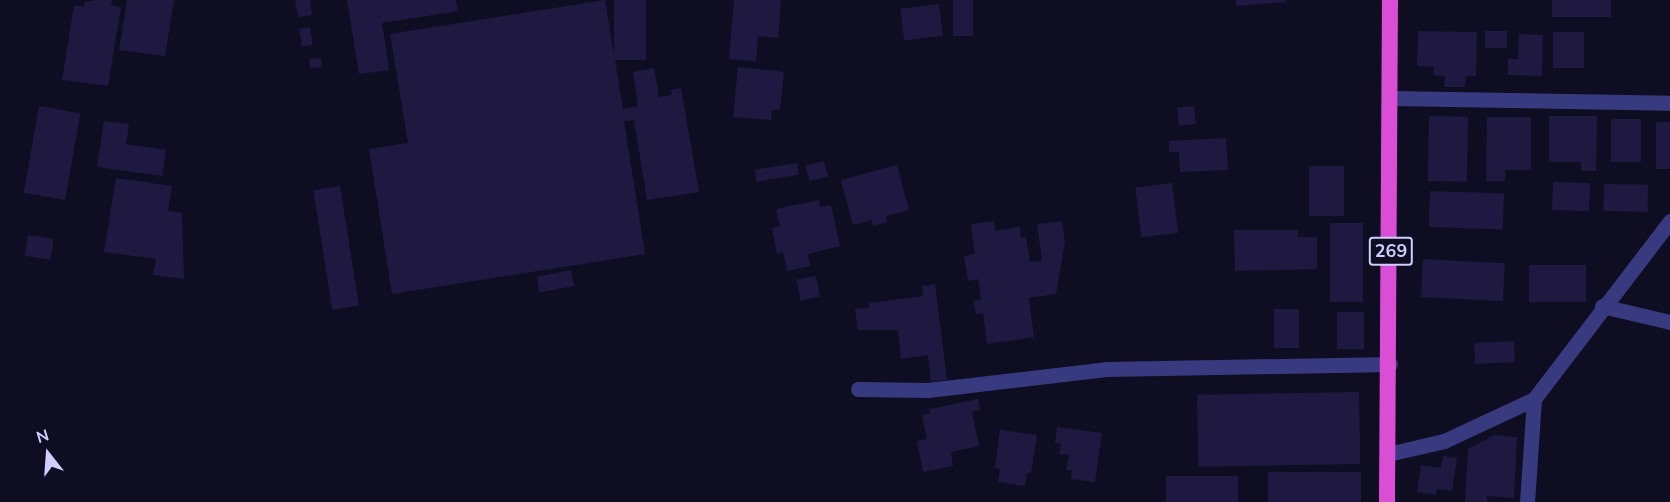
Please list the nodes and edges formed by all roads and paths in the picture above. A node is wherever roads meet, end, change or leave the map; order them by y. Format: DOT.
graph roads {
  1 [pos="1390,0"];
  2 [pos="1391,98"];
  3 [pos="1670,103"];
  4 [pos="1670,221"];
  5 [pos="1602,306"];
  6 [pos="1670,322"];
  7 [pos="1390,364"];
  8 [pos="858,389"];
  9 [pos="1534,399"];
  10 [pos="1388,454"];
  11 [pos="1388,502"];
  12 [pos="1527,502"];
  1 -- 2 [label="highway, 269"];
  2 -- 3 [label="street"];
  2 -- 7 [label="highway, 269"];
  4 -- 5 [label="street"];
  5 -- 6 [label="street"];
  5 -- 9 [label="street"];
  7 -- 8 [label="street"];
  7 -- 10 [label="highway, 269"];
  9 -- 10 [label="street"];
  9 -- 12 [label="street"];
  10 -- 11 [label="highway, 269"];
}
